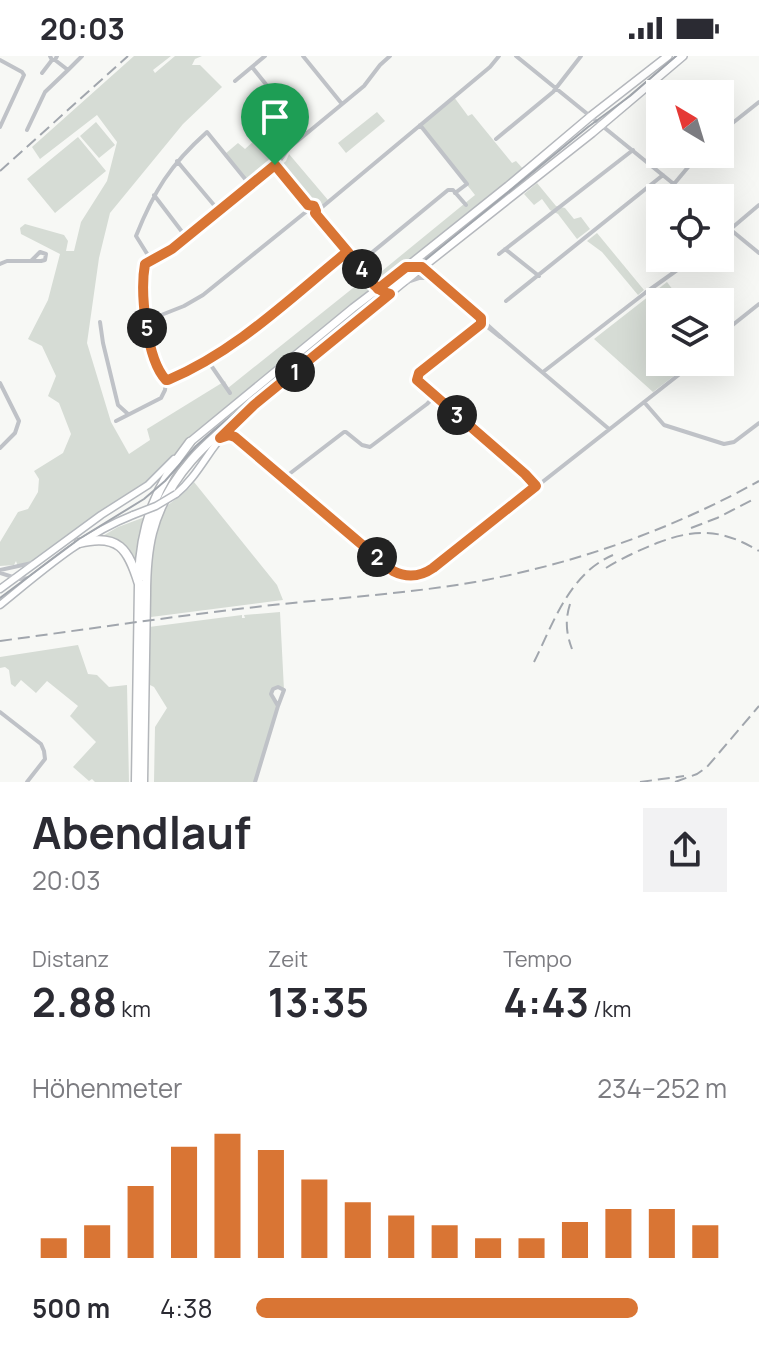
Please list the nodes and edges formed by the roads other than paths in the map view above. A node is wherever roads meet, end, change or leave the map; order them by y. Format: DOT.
graph roads {
  1 [pos="82,56"];
  2 [pos="265,56"];
  3 [pos="303,56"];
  4 [pos="390,56"];
  5 [pos="499,56"];
  6 [pos="516,56"];
  7 [pos="668,56"];
  8 [pos="683,56"];
  9 [pos="579,57"];
  10 [pos="55,58"];
  11 [pos="0,60"];
  12 [pos="252,67"];
  13 [pos="68,70"];
  14 [pos="42,73"];
  15 [pos="235,81"];
  16 [pos="556,88"];
  17 [pos="759,102"];
  18 [pos="342,104"];
  19 [pos="0,107"];
  20 [pos="8,111"];
  21 [pos="591,116"];
  22 [pos="734,122"];
  23 [pos="420,125"];
  24 [pos="601,125"];
  25 [pos="0,127"];
  26 [pos="27,130"];
  27 [pos="306,134"];
  28 [pos="496,139"];
  29 [pos="633,150"];
  30 [pos="177,161"];
  31 [pos="275,165"];
  32 [pos="687,168"];
  33 [pos="663,175"];
  34 [pos="674,184"];
  35 [pos="250,185"];
  36 [pos="455,193"];
  37 [pos="154,195"];
  38 [pos="466,205"];
  39 [pos="759,205"];
  40 [pos="307,208"];
  41 [pos="219,211"];
  42 [pos="316,212"];
  43 [pos="734,227"];
  44 [pos="734,233"];
  45 [pos="186,237"];
  46 [pos="430,247"];
  47 [pos="505,249"];
  48 [pos="347,252"];
  49 [pos="759,253"];
  50 [pos="499,254"];
  51 [pos="151,260"];
  52 [pos="431,260"];
  53 [pos="31,261"];
  54 [pos="0,264"];
  55 [pos="358,264"];
  56 [pos="406,267"];
  57 [pos="420,268"];
  58 [pos="674,272"];
  59 [pos="539,276"];
  60 [pos="433,277"];
  61 [pos="426,278"];
  62 [pos="401,284"];
  63 [pos="378,289"];
  64 [pos="390,294"];
  65 [pos="506,301"];
  66 [pos="759,304"];
  67 [pos="146,321"];
  68 [pos="100,322"];
  69 [pos="479,323"];
  70 [pos="734,324"];
  71 [pos="208,361"];
  72 [pos="543,372"];
  73 [pos="677,376"];
  74 [pos="166,380"];
  75 [pos="0,383"];
  76 [pos="230,393"];
  77 [pos="435,396"];
  78 [pos="644,402"];
  79 [pos="254,405"];
  80 [pos="128,414"];
  81 [pos="239,419"];
  82 [pos="116,421"];
  83 [pos="759,423"];
  84 [pos="609,429"];
  85 [pos="235,437"];
  86 [pos="220,438"];
  87 [pos="190,442"];
  88 [pos="0,448"];
  89 [pos="283,478"];
  90 [pos="536,486"];
  91 [pos="79,543"];
  92 [pos="41,559"];
  93 [pos="2,572"];
  94 [pos="17,577"];
  95 [pos="33,578"];
  96 [pos="1,589"];
  97 [pos="18,591"];
  98 [pos="0,605"];
  99 [pos="138,609"];
  100 [pos="278,706"];
  101 [pos="0,712"];
  102 [pos="27,782"];
  103 [pos="136,782"];
  104 [pos="143,782"];
  105 [pos="255,782"];
  1 -- 13 [label="street"];
  2 -- 12 [label="street"];
  3 -- 18 [label="street"];
  4 -- 18 [label="street"];
  5 -- 23 [label="street"];
  6 -- 16 [label="street"];
  7 -- 21 [label="main road"];
  8 -- 24 [label="main road"];
  9 -- 16 [label="street"];
  10 -- 13 [label="street"];
  10 -- 14 [label="street"];
  11 -- 20 [label="street"];
  12 -- 15 [label="street"];
  12 -- 27 [label="street"];
  13 -- 26 [label="street"];
  16 -- 21 [label="street"];
  16 -- 28 [label="street"];
  17 -- 22 [label="street"];
  18 -- 27 [label="street"];
  19 -- 20 [label="street"];
  20 -- 25 [label="street"];
  21 -- 24 [label="street"];
  21 -- 46 [label="main road"];
  23 -- 36 [label="street"];
  23 -- 42 [label="street"];
  24 -- 29 [label="street"];
  24 -- 52 [label="main road"];
  27 -- 31 [label="street"];
  29 -- 33 [label="street"];
  29 -- 47 [label="street"];
  30 -- 35 [label="street"];
  30 -- 37 [label="street"];
  30 -- 41 [label="street"];
  31 -- 35 [label="street"];
  31 -- 40 [label="street"];
  32 -- 34 [label="street"];
  33 -- 34 [label="street"];
  33 -- 59 [label="street"];
  35 -- 41 [label="street"];
  36 -- 38 [label="street"];
  36 -- 55 [label="street"];
  37 -- 45 [label="street"];
  37 -- 51 [label="street"];
  39 -- 43 [label="street"];
  40 -- 42 [label="street"];
  40 -- 67 [label="street"];
  41 -- 45 [label="street"];
  42 -- 48 [label="street"];
  44 -- 49 [label="street"];
  45 -- 51 [label="street"];
  46 -- 56 [label="main road"];
  46 -- 57 [label="street"];
  47 -- 50 [label="street"];
  47 -- 59 [label="street"];
  48 -- 55 [label="street"];
  48 -- 71 [label="street"];
  51 -- 67 [label="street"];
  52 -- 57 [label="main road"];
  52 -- 60 [label="street"];
  53 -- 54 [label="street"];
  55 -- 63 [label="street"];
  56 -- 57 [label="street"];
  56 -- 63 [label="main road"];
  57 -- 60 [label="street"];
  57 -- 61 [label="street"];
  57 -- 62 [label="main road"];
  58 -- 72 [label="street"];
  59 -- 65 [label="street"];
  60 -- 69 [label="street"];
  61 -- 62 [label="street"];
  61 -- 69 [label="street"];
  62 -- 64 [label="main road"];
  63 -- 64 [label="street"];
  63 -- 87 [label="main road"];
  64 -- 79 [label="main road"];
  66 -- 70 [label="street"];
  67 -- 74 [label="street"];
  68 -- 80 [label="street"];
  69 -- 72 [label="street"];
  69 -- 77 [label="street"];
  71 -- 74 [label="street"];
  71 -- 76 [label="street"];
  72 -- 84 [label="street"];
  73 -- 78 [label="street"];
  74 -- 80 [label="street"];
  75 -- 88 [label="street"];
  77 -- 89 [label="street"];
  77 -- 90 [label="street"];
  78 -- 83 [label="street"];
  78 -- 84 [label="street"];
  79 -- 81 [label="main road"];
  79 -- 104 [label="highway"];
  80 -- 82 [label="street"];
  81 -- 85 [label="street"];
  81 -- 86 [label="main road"];
  84 -- 90 [label="street"];
  85 -- 86 [label="street"];
  85 -- 89 [label="street"];
  86 -- 91 [label="main road, bridge"];
  87 -- 92 [label="main road"];
  87 -- 99 [label="highway"];
  89 -- 90 [label="street"];
  91 -- 95 [label="main road"];
  91 -- 99 [label="highway"];
  92 -- 93 [label="street"];
  92 -- 94 [label="main road"];
  93 -- 94 [label="street"];
  93 -- 96 [label="street"];
  94 -- 95 [label="street"];
  94 -- 96 [label="main road"];
  94 -- 97 [label="street"];
  95 -- 97 [label="main road"];
  97 -- 98 [label="main road"];
  99 -- 103 [label="highway"];
  100 -- 105 [label="street"];
  101 -- 102 [label="street"];
}
